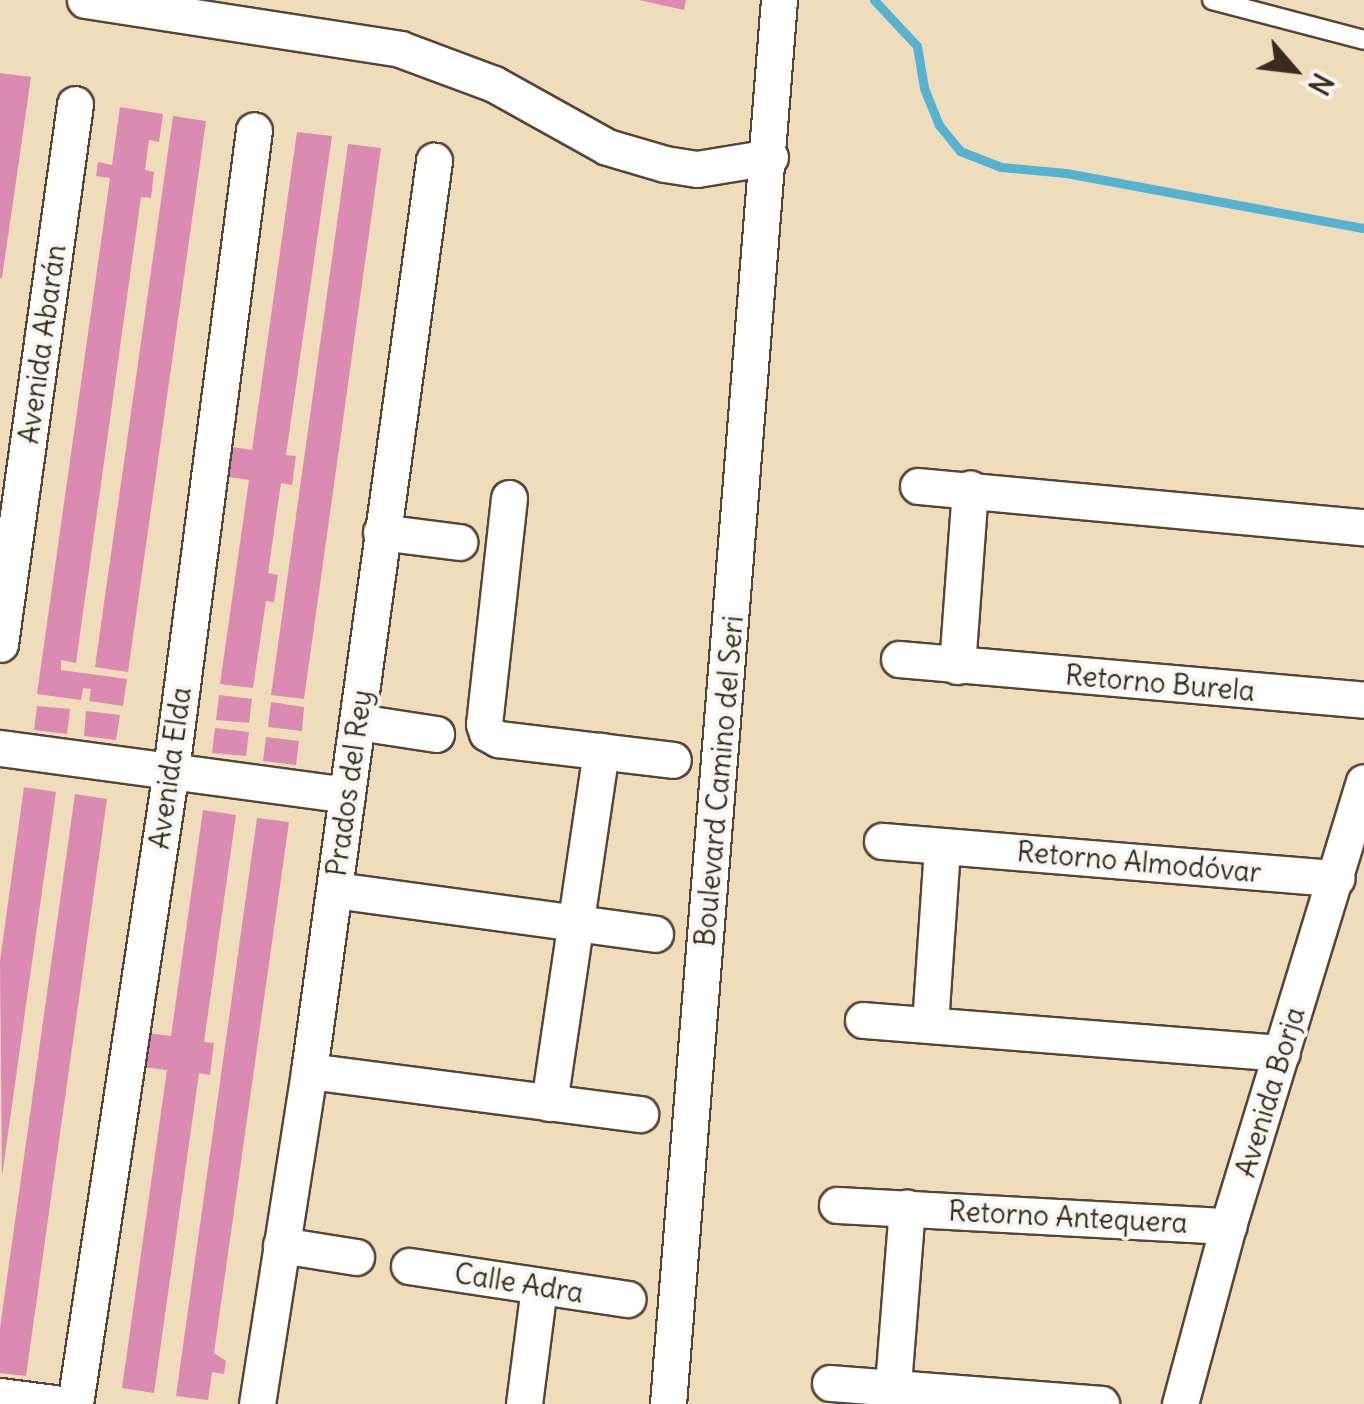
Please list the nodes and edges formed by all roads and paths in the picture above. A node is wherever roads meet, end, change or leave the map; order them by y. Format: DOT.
graph roads {
  1 [pos="85,0"];
  2 [pos="779,0"];
  3 [pos="1212,0"];
  4 [pos="1364,40"];
  5 [pos="75,104"];
  6 [pos="254,130"];
  7 [pos="770,157"];
  8 [pos="434,161"];
  9 [pos="918,486"];
  10 [pos="970,488"];
  11 [pos="509,498"];
  12 [pos="1364,526"];
  13 [pos="382,532"];
  14 [pos="459,542"];
  15 [pos="0,644"];
  16 [pos="899,659"];
  17 [pos="957,666"];
  18 [pos="1364,700"];
  19 [pos="358,722"];
  20 [pos="436,734"];
  21 [pos="0,748"];
  22 [pos="602,751"];
  23 [pos="674,760"];
  24 [pos="171,770"];
  25 [pos="1364,782"];
  26 [pos="347,795"];
  27 [pos="882,841"];
  28 [pos="942,846"];
  29 [pos="1336,878"];
  30 [pos="335,890"];
  31 [pos="575,925"];
  32 [pos="656,934"];
  33 [pos="862,1020"];
  34 [pos="930,1024"];
  35 [pos="1282,1053"];
  36 [pos="309,1071"];
  37 [pos="548,1103"];
  38 [pos="640,1114"];
  39 [pos="837,1205"];
  40 [pos="907,1208"];
  41 [pos="1228,1226"];
  42 [pos="281,1245"];
  43 [pos="356,1257"];
  44 [pos="409,1266"];
  45 [pos="539,1287"];
  46 [pos="628,1299"];
  47 [pos="830,1383"];
  48 [pos="893,1386"];
  49 [pos="0,1396"];
  50 [pos="62,1404"];
  51 [pos="75,1404"];
  52 [pos="257,1404"];
  53 [pos="524,1404"];
  54 [pos="668,1404"];
  55 [pos="1101,1404"];
  56 [pos="1180,1404"];
  1 -- 7 [label="street"];
  2 -- 7 [label="street, Boulevard Camino del Seri"];
  3 -- 4 [label="lane"];
  5 -- 15 [label="street, Avenida Abarán"];
  6 -- 24 [label="street, Avenida Elda"];
  7 -- 54 [label="street, Boulevard Camino del Seri"];
  8 -- 13 [label="street, Prados del Rey"];
  9 -- 10 [label="street"];
  10 -- 12 [label="street"];
  10 -- 17 [label="street"];
  11 -- 22 [label="street"];
  13 -- 14 [label="street"];
  13 -- 19 [label="street, Prados del Rey"];
  16 -- 17 [label="street, Retorno Burela"];
  17 -- 18 [label="street, Retorno Burela"];
  19 -- 20 [label="street"];
  19 -- 26 [label="street, Prados del Rey"];
  21 -- 24 [label="street"];
  22 -- 23 [label="street"];
  22 -- 31 [label="street"];
  24 -- 26 [label="street"];
  24 -- 51 [label="street, Avenida Elda"];
  25 -- 29 [label="street, Avenida Borja"];
  26 -- 30 [label="street, Prados del Rey"];
  27 -- 28 [label="street, Retorno Almodóvar"];
  28 -- 29 [label="street, Retorno Almodóvar"];
  28 -- 34 [label="street"];
  29 -- 35 [label="street, Avenida Borja"];
  30 -- 31 [label="street"];
  30 -- 36 [label="street, Prados del Rey"];
  31 -- 32 [label="street"];
  31 -- 37 [label="street"];
  33 -- 34 [label="street"];
  34 -- 35 [label="street"];
  35 -- 41 [label="street, Avenida Borja"];
  36 -- 37 [label="street"];
  36 -- 42 [label="street, Prados del Rey"];
  37 -- 38 [label="street"];
  39 -- 40 [label="street, Retorno Antequera"];
  40 -- 41 [label="street, Retorno Antequera"];
  40 -- 48 [label="street"];
  41 -- 56 [label="street, Avenida Borja"];
  42 -- 43 [label="street"];
  42 -- 52 [label="street, Prados del Rey"];
  44 -- 45 [label="street, Calle Adra"];
  45 -- 46 [label="street, Calle Adra"];
  45 -- 53 [label="street"];
  47 -- 48 [label="street"];
  48 -- 55 [label="street"];
  49 -- 50 [label="street"];
}
